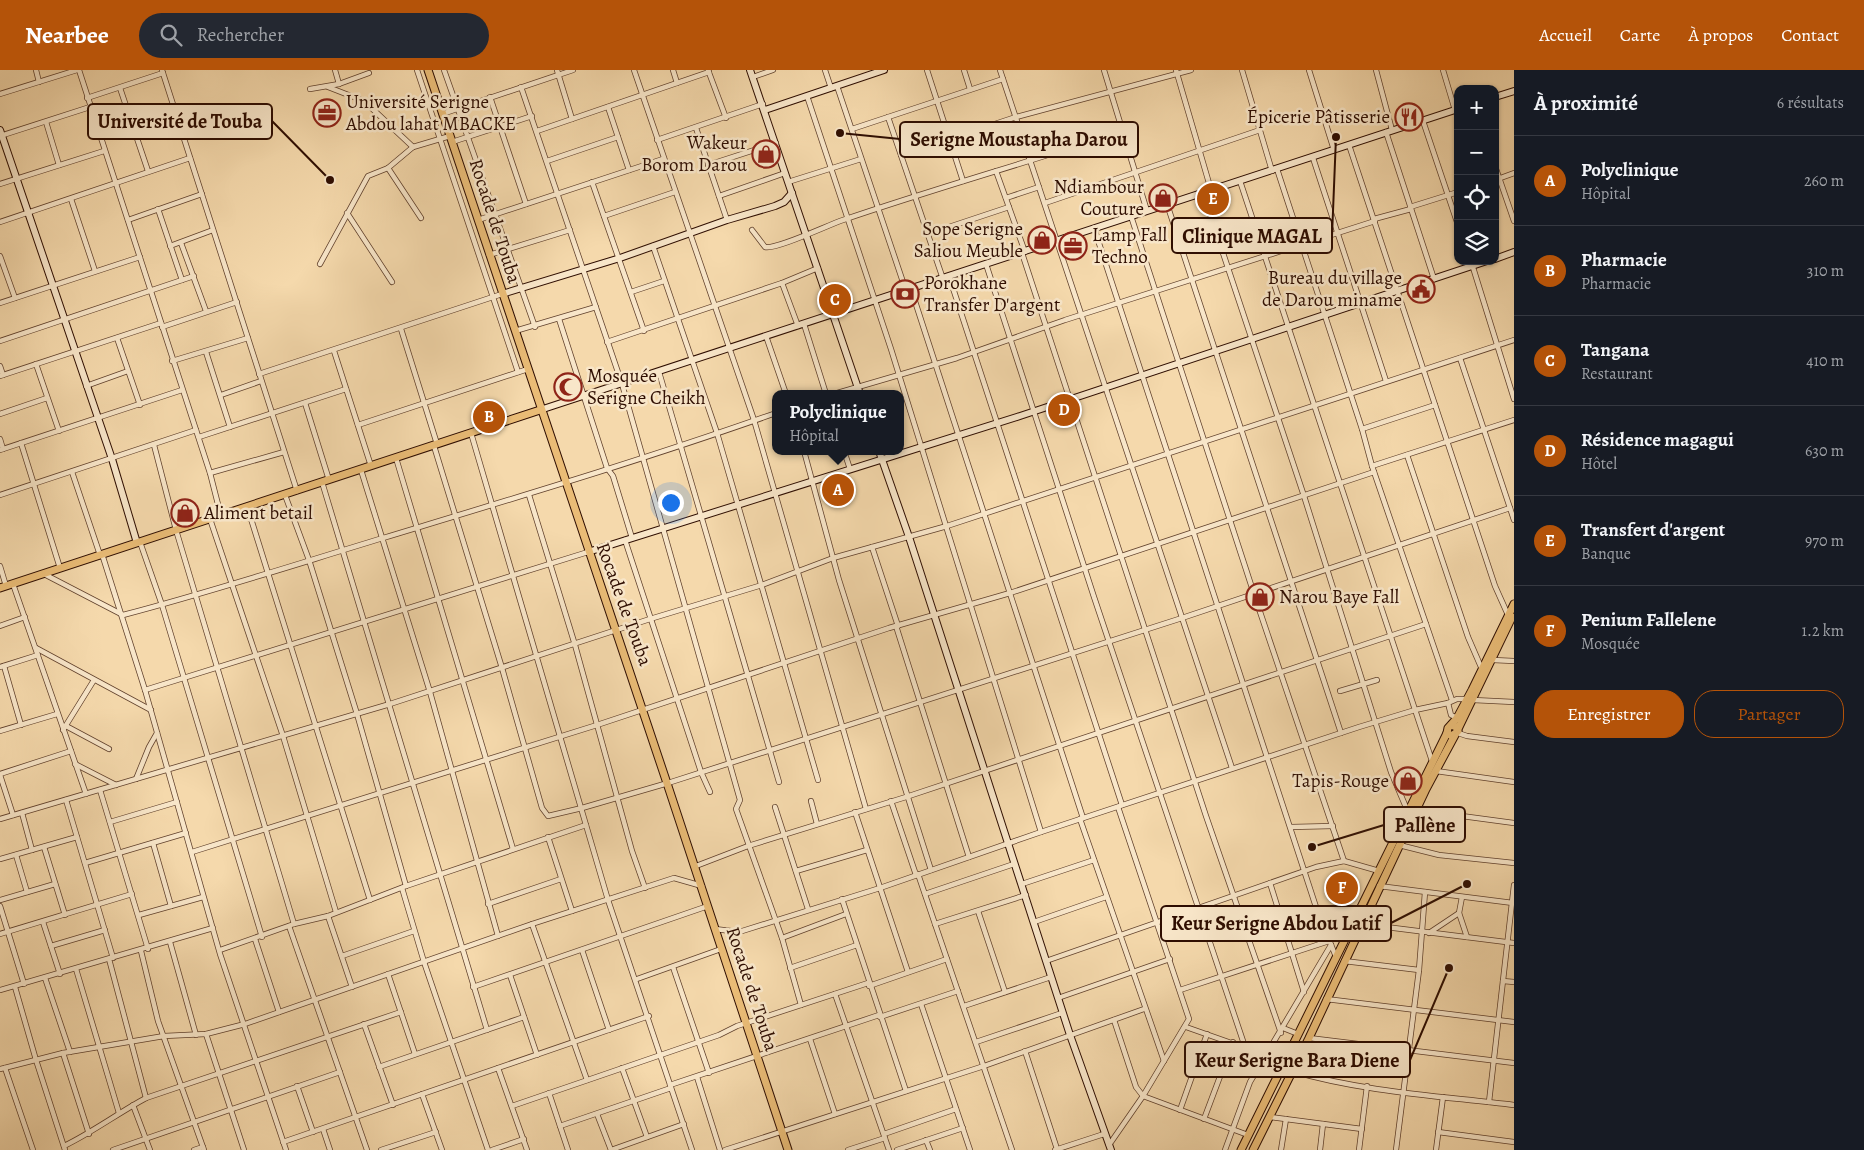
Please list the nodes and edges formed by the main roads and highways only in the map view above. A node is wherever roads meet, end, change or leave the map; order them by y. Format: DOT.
graph roads {
  1 [pos="428,70"];
  2 [pos="540,410"];
  3 [pos="6,586"];
  4 [pos="1514,604"];
  5 [pos="1512,617"];
  6 [pos="1470,699"];
  7 [pos="1456,730"];
  8 [pos="1377,886"];
  9 [pos="788,1150"];
  10 [pos="1241,1150"];
  11 [pos="1252,1150"];
  1 -- 2 [label="main road, Rocade de Touba"];
  2 -- 3 [label="main road"];
  2 -- 9 [label="main road, Rocade de Touba"];
  4 -- 5 [label="main road"];
  5 -- 6 [label="main road"];
  5 -- 6 [label="main road"];
  6 -- 7 [label="main road"];
  6 -- 7 [label="main road"];
  7 -- 8 [label="main road"];
  7 -- 8 [label="main road"];
  8 -- 10 [label="main road"];
  8 -- 11 [label="main road"];
}
